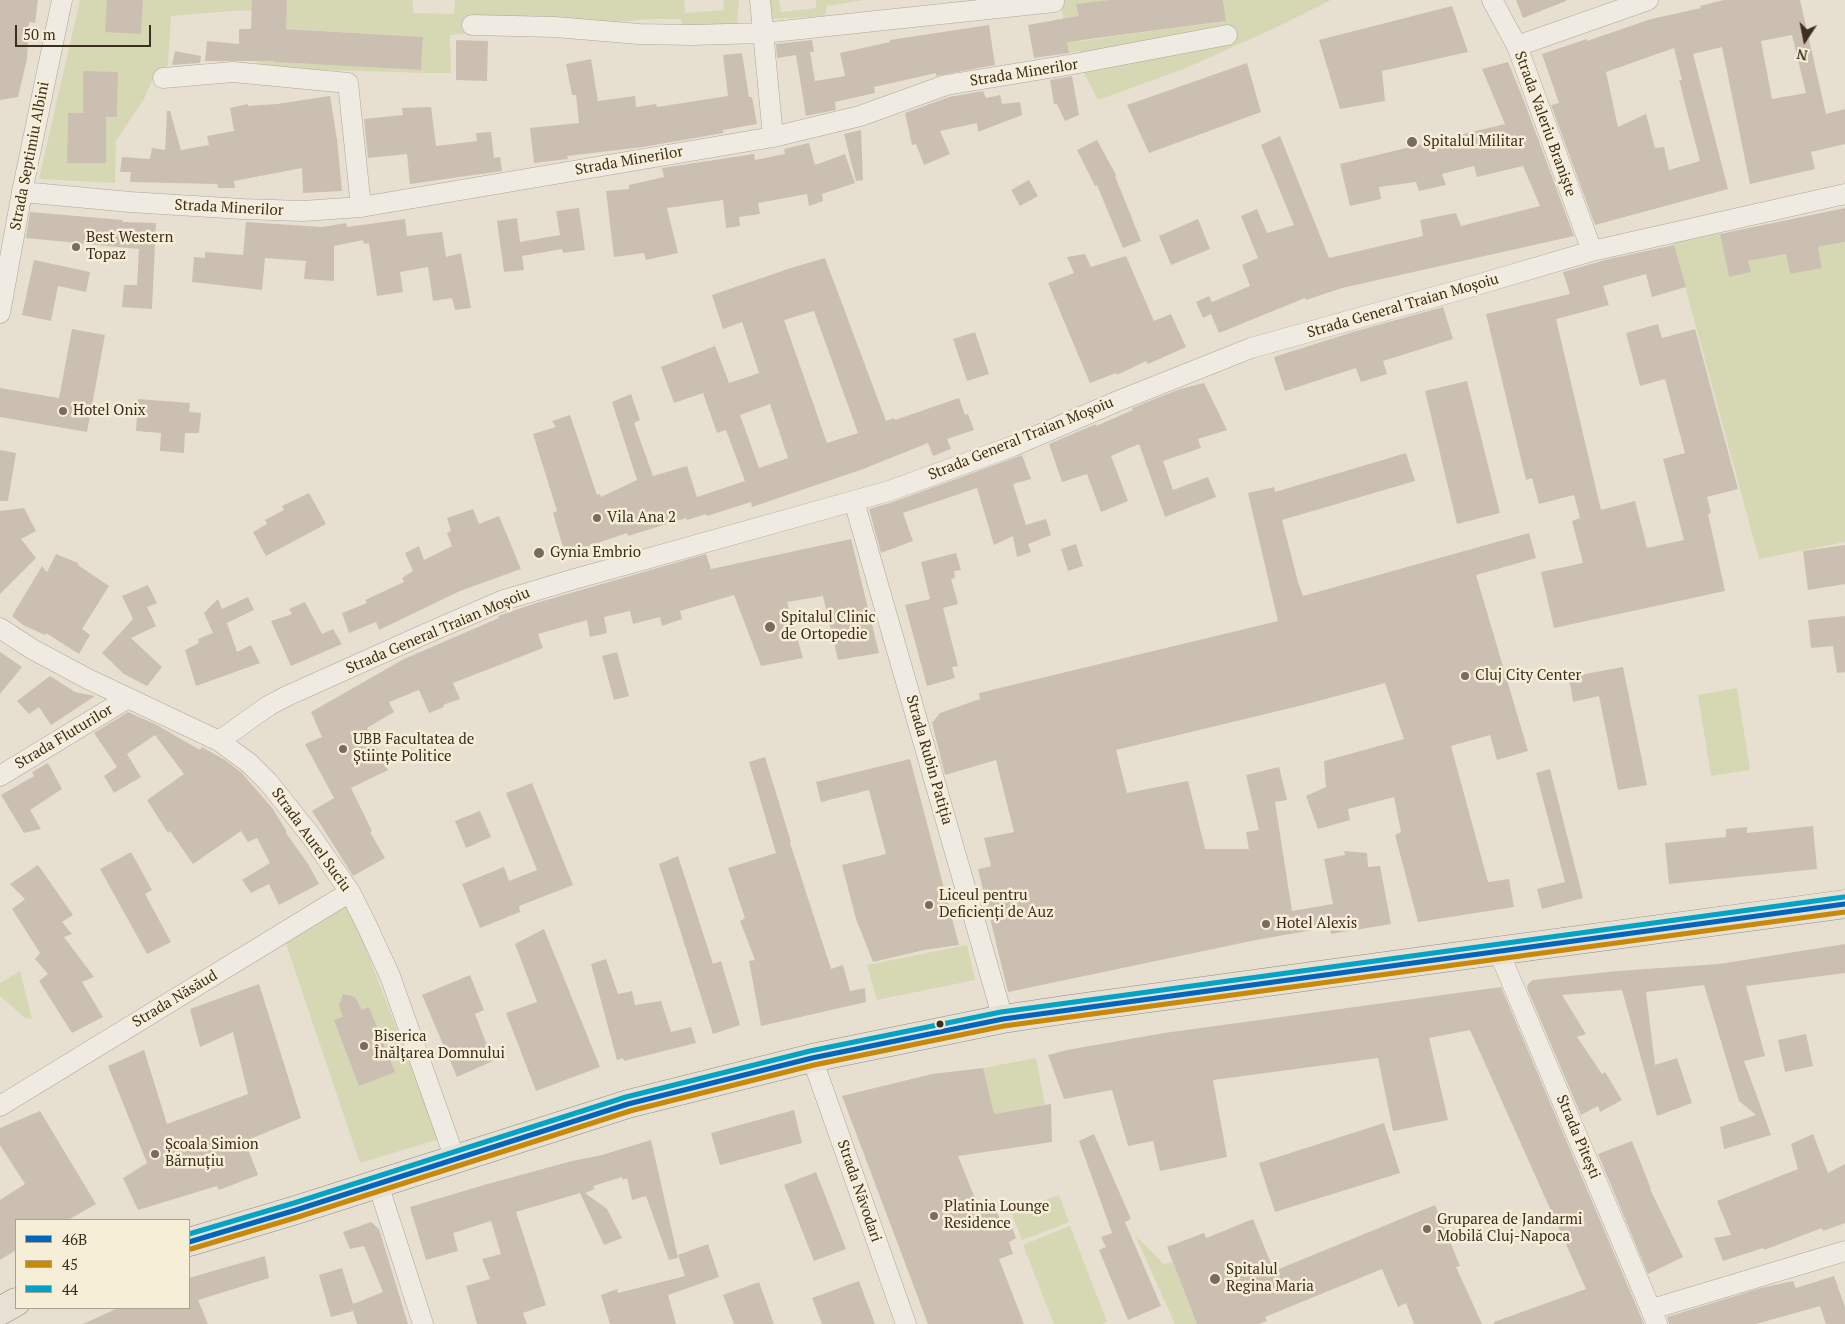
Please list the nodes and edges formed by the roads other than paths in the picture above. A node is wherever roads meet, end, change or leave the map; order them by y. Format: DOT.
graph roads {
  1 [pos="62,0"];
  2 [pos="760,0"];
  3 [pos="1492,0"];
  4 [pos="1648,0"];
  5 [pos="1054,2"];
  6 [pos="472,25"];
  7 [pos="763,33"];
  8 [pos="1227,35"];
  9 [pos="1517,46"];
  10 [pos="163,78"];
  11 [pos="773,137"];
  12 [pos="22,192"];
  13 [pos="1845,194"];
  14 [pos="361,207"];
  15 [pos="1592,251"];
  16 [pos="0,313"];
  17 [pos="854,502"];
  18 [pos="0,628"];
  19 [pos="128,698"];
  20 [pos="219,741"];
  21 [pos="0,776"];
  22 [pos="350,892"];
  23 [pos="1845,904"];
  24 [pos="1498,950"];
  25 [pos="1003,1019"];
  26 [pos="812,1058"];
  27 [pos="0,1106"];
  28 [pos="455,1160"];
  29 [pos="378,1184"];
  30 [pos="190,1242"];
  31 [pos="1845,1251"];
  32 [pos="15,1303"];
  33 [pos="0,1311"];
  34 [pos="1654,1317"];
  35 [pos="423,1324"];
  36 [pos="906,1324"];
  1 -- 12 [label="street, Strada Septimiu Albini"];
  2 -- 7 [label="street"];
  3 -- 9 [label="street, Strada Valeriu Braniște"];
  4 -- 9 [label="street"];
  5 -- 7 [label="street"];
  6 -- 7 [label="street"];
  7 -- 11 [label="street"];
  8 -- 11 [label="street, Strada Minerilor"];
  9 -- 15 [label="street, Strada Valeriu Braniște"];
  10 -- 14 [label="street"];
  11 -- 14 [label="street, Strada Minerilor"];
  12 -- 14 [label="street, Strada Minerilor"];
  12 -- 16 [label="street, Strada Septimiu Albini"];
  13 -- 15 [label="street, Strada General Traian Moșoiu"];
  15 -- 17 [label="street, Strada General Traian Moșoiu"];
  17 -- 20 [label="street, Strada General Traian Moșoiu"];
  17 -- 25 [label="street, Strada Rubin Patiția"];
  18 -- 19 [label="street, Strada Aurel Suciu"];
  19 -- 20 [label="street, Strada Aurel Suciu"];
  19 -- 21 [label="street, Strada Fluturilor"];
  20 -- 22 [label="street, Strada Aurel Suciu"];
  22 -- 27 [label="street, Strada Năsăud"];
  22 -- 28 [label="street, Strada Aurel Suciu"];
  23 -- 24 [label="main road"];
  24 -- 25 [label="main road"];
  24 -- 34 [label="street, Strada Pitești"];
  25 -- 26 [label="main road"];
  26 -- 28 [label="main road"];
  26 -- 36 [label="street, Strada Năvodari"];
  28 -- 29 [label="main road"];
  29 -- 30 [label="main road"];
  29 -- 35 [label="street"];
  31 -- 34 [label="street"];
  32 -- 33 [label="main road"];
}
